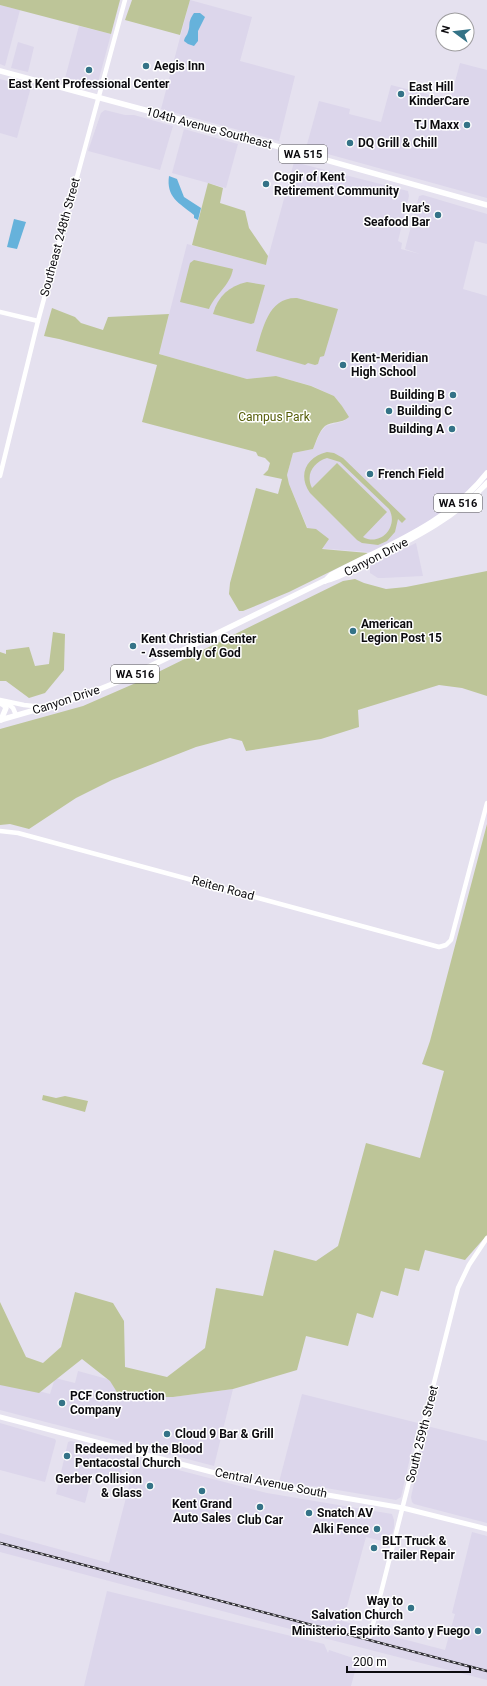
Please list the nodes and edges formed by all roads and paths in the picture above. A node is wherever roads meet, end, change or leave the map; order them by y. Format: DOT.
graph roads {
  1 [pos="125,0"];
  2 [pos="0,72"];
  3 [pos="98,99"];
  4 [pos="487,205"];
  5 [pos="0,312"];
  6 [pos="38,321"];
  7 [pos="487,472"];
  8 [pos="0,476"];
  9 [pos="487,483"];
  10 [pos="426,529"];
  11 [pos="0,701"];
  12 [pos="44,707"];
  13 [pos="16,715"];
  14 [pos="1,720"];
  15 [pos="487,803"];
  16 [pos="0,831"];
  17 [pos="487,1238"];
  18 [pos="0,1417"];
  19 [pos="403,1508"];
  20 [pos="487,1529"];
  21 [pos="370,1636"];
  1 -- 3 [label="street, Southeast 248th Street"];
  2 -- 3 [label="main road, 104th Avenue Southeast / WA 515"];
  3 -- 4 [label="main road, 104th Avenue Southeast / WA 515"];
  3 -- 6 [label="street, Southeast 248th Street"];
  5 -- 6 [label="street"];
  6 -- 8 [label="street, Southeast 248th Street"];
  7 -- 10 [label="main road, WA 516"];
  9 -- 10 [label="main road, WA 516"];
  10 -- 12 [label="main road, Canyon Drive / WA 516"];
  11 -- 12 [label="street"];
  11 -- 13 [label="street"];
  11 -- 14 [label="main road"];
  12 -- 13 [label="main road, Canyon Drive / WA 516"];
  13 -- 14 [label="main road, Canyon Drive / WA 516"];
  15 -- 16 [label="street, Reiten Road"];
  17 -- 19 [label="street, South 259th Street"];
  18 -- 19 [label="main road, Central Avenue South"];
  19 -- 20 [label="main road, Central Avenue South"];
  19 -- 21 [label="street, South 259th Street"];
}
